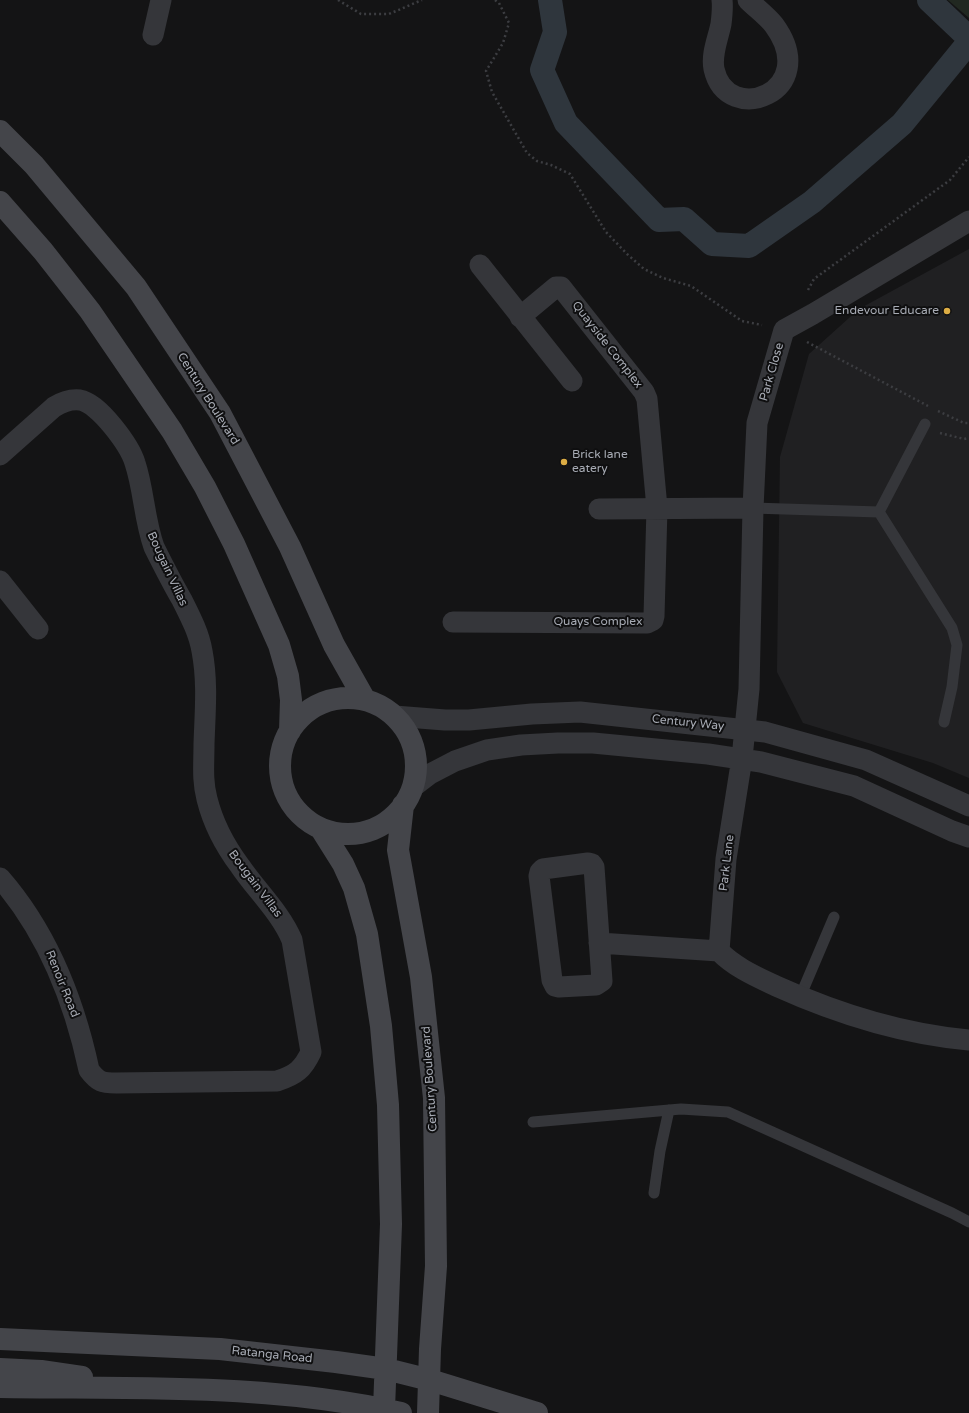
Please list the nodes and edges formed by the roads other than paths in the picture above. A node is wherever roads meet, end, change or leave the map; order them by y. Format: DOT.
graph roads {
  1 [pos="161,0"];
  2 [pos="722,0"];
  3 [pos="748,0"];
  4 [pos="152,35"];
  5 [pos="0,131"];
  6 [pos="0,202"];
  7 [pos="969,222"];
  8 [pos="480,265"];
  9 [pos="520,317"];
  10 [pos="572,381"];
  11 [pos="925,424"];
  12 [pos="0,455"];
  13 [pos="657,508"];
  14 [pos="753,508"];
  15 [pos="599,509"];
  16 [pos="879,512"];
  17 [pos="0,581"];
  18 [pos="453,622"];
  19 [pos="38,629"];
  20 [pos="365,700"];
  21 [pos="394,716"];
  22 [pos="944,722"];
  23 [pos="290,730"];
  24 [pos="746,730"];
  25 [pos="742,758"];
  26 [pos="408,796"];
  27 [pos="969,806"];
  28 [pos="321,829"];
  29 [pos="969,837"];
  30 [pos="0,878"];
  31 [pos="834,917"];
  32 [pos="599,943"];
  33 [pos="719,951"];
  34 [pos="800,997"];
  35 [pos="969,1040"];
  36 [pos="116,1083"];
  37 [pos="668,1110"];
  38 [pos="533,1122"];
  39 [pos="654,1193"];
  40 [pos="969,1222"];
  41 [pos="0,1338"];
  42 [pos="0,1369"];
  43 [pos="386,1369"];
  44 [pos="430,1380"];
  45 [pos="0,1387"];
  46 [pos="136,1389"];
  47 [pos="391,1412"];
  48 [pos="428,1413"];
  49 [pos="537,1413"];
  1 -- 4 [label="street"];
  2 -- 3 [label="street"];
  5 -- 20 [label="main road, Century Boulevard"];
  6 -- 23 [label="main road"];
  7 -- 14 [label="street, Park Close"];
  8 -- 9 [label="street"];
  9 -- 10 [label="street"];
  9 -- 13 [label="street, Quayside Complex"];
  11 -- 16 [label="lane"];
  12 -- 36 [label="street, Bougain Villas"];
  13 -- 14 [label="street"];
  13 -- 15 [label="street"];
  13 -- 18 [label="street, Quays Complex"];
  14 -- 16 [label="lane"];
  14 -- 24 [label="street, Park Lane"];
  16 -- 22 [label="lane"];
  17 -- 19 [label="street"];
  20 -- 21 [label="main road"];
  20 -- 23 [label="main road"];
  21 -- 24 [label="street, Century Way"];
  21 -- 26 [label="main road"];
  23 -- 28 [label="main road"];
  24 -- 25 [label="street, Park Lane"];
  24 -- 27 [label="street, Century Way"];
  25 -- 26 [label="street"];
  25 -- 29 [label="street"];
  25 -- 33 [label="street, Park Lane"];
  26 -- 28 [label="main road"];
  26 -- 44 [label="main road, Century Boulevard"];
  28 -- 43 [label="main road"];
  30 -- 36 [label="street, Renoir Road"];
  31 -- 34 [label="lane"];
  32 -- 32 [label="street"];
  32 -- 33 [label="street"];
  33 -- 34 [label="street"];
  34 -- 35 [label="street"];
  37 -- 38 [label="lane"];
  37 -- 39 [label="lane"];
  37 -- 40 [label="lane"];
  41 -- 43 [label="main road, Ratanga Road"];
  42 -- 46 [label="main road"];
  43 -- 44 [label="main road, Ratanga Road"];
  43 -- 47 [label="main road"];
  44 -- 48 [label="main road, Century Boulevard"];
  44 -- 49 [label="main road, Ratanga Road"];
  45 -- 46 [label="main road"];
  46 -- 47 [label="main road"];
}
